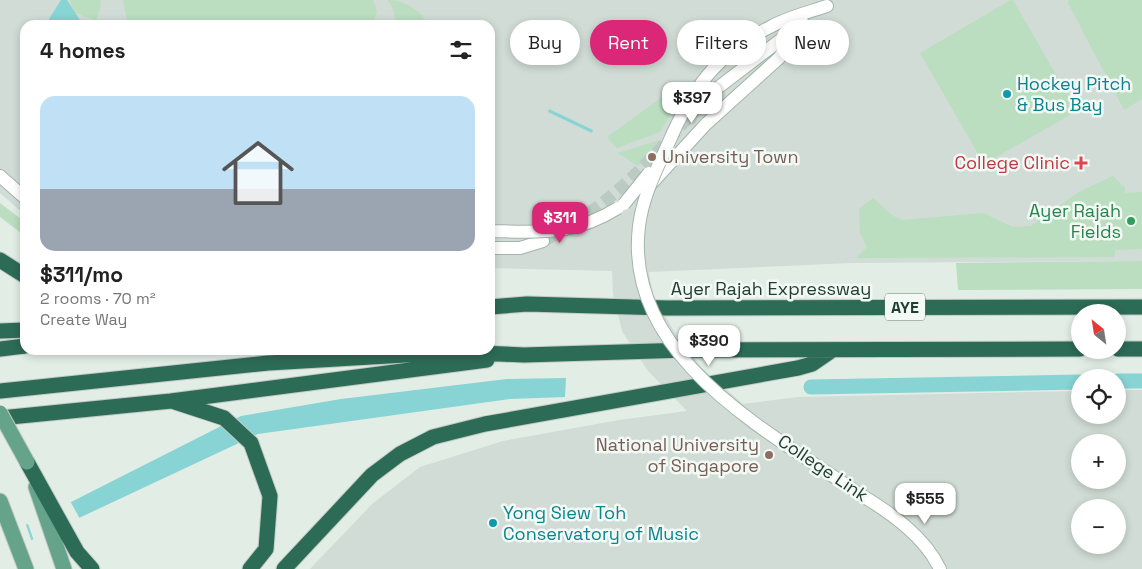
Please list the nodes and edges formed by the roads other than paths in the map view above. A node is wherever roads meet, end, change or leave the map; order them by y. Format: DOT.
graph roads {
  1 [pos="831,3"];
  2 [pos="807,20"];
  3 [pos="776,44"];
  4 [pos="776,60"];
  5 [pos="707,96"];
  6 [pos="674,133"];
  7 [pos="0,176"];
  8 [pos="651,184"];
  9 [pos="20,194"];
  10 [pos="495,231"];
  11 [pos="542,241"];
  12 [pos="495,248"];
  13 [pos="0,260"];
  14 [pos="20,273"];
  15 [pos="495,298"];
  16 [pos="527,304"];
  17 [pos="495,307"];
  18 [pos="1142,307"];
  19 [pos="20,330"];
  20 [pos="0,331"];
  21 [pos="20,347"];
  22 [pos="0,349"];
  23 [pos="1071,349"];
  24 [pos="1126,349"];
  25 [pos="1142,349"];
  26 [pos="831,351"];
  27 [pos="495,354"];
  28 [pos="405,355"];
  29 [pos="524,355"];
  30 [pos="0,391"];
  31 [pos="171,401"];
  32 [pos="0,413"];
  33 [pos="0,418"];
  34 [pos="27,462"];
  35 [pos="0,501"];
  36 [pos="26,569"];
  37 [pos="64,569"];
  38 [pos="92,569"];
  39 [pos="250,569"];
  40 [pos="284,569"];
  41 [pos="940,569"];
  1 -- 2 [label="street"];
  1 -- 6 [label="street, College Link"];
  3 -- 5 [label="street"];
  4 -- 8 [label="street, College Link"];
  6 -- 8 [label="street, College Link, bridge"];
  6 -- 10 [label="street, bridge"];
  7 -- 9 [label="street"];
  8 -- 41 [label="street, College Link, bridge"];
  11 -- 12 [label="street"];
  13 -- 14 [label="highway"];
  15 -- 16 [label="highway"];
  16 -- 17 [label="highway, Ayer Rajah Expressway / AYE"];
  16 -- 18 [label="highway, Ayer Rajah Expressway / AYE"];
  19 -- 20 [label="highway"];
  21 -- 22 [label="highway"];
  23 -- 26 [label="highway"];
  24 -- 25 [label="highway"];
  26 -- 29 [label="highway"];
  26 -- 40 [label="highway"];
  27 -- 29 [label="highway"];
  28 -- 30 [label="highway"];
  29 -- 31 [label="highway"];
  31 -- 33 [label="highway"];
  31 -- 39 [label="highway"];
  32 -- 34 [label="main road, bridge"];
  34 -- 37 [label="main road"];
  34 -- 38 [label="highway"];
  35 -- 36 [label="main road"];
}
